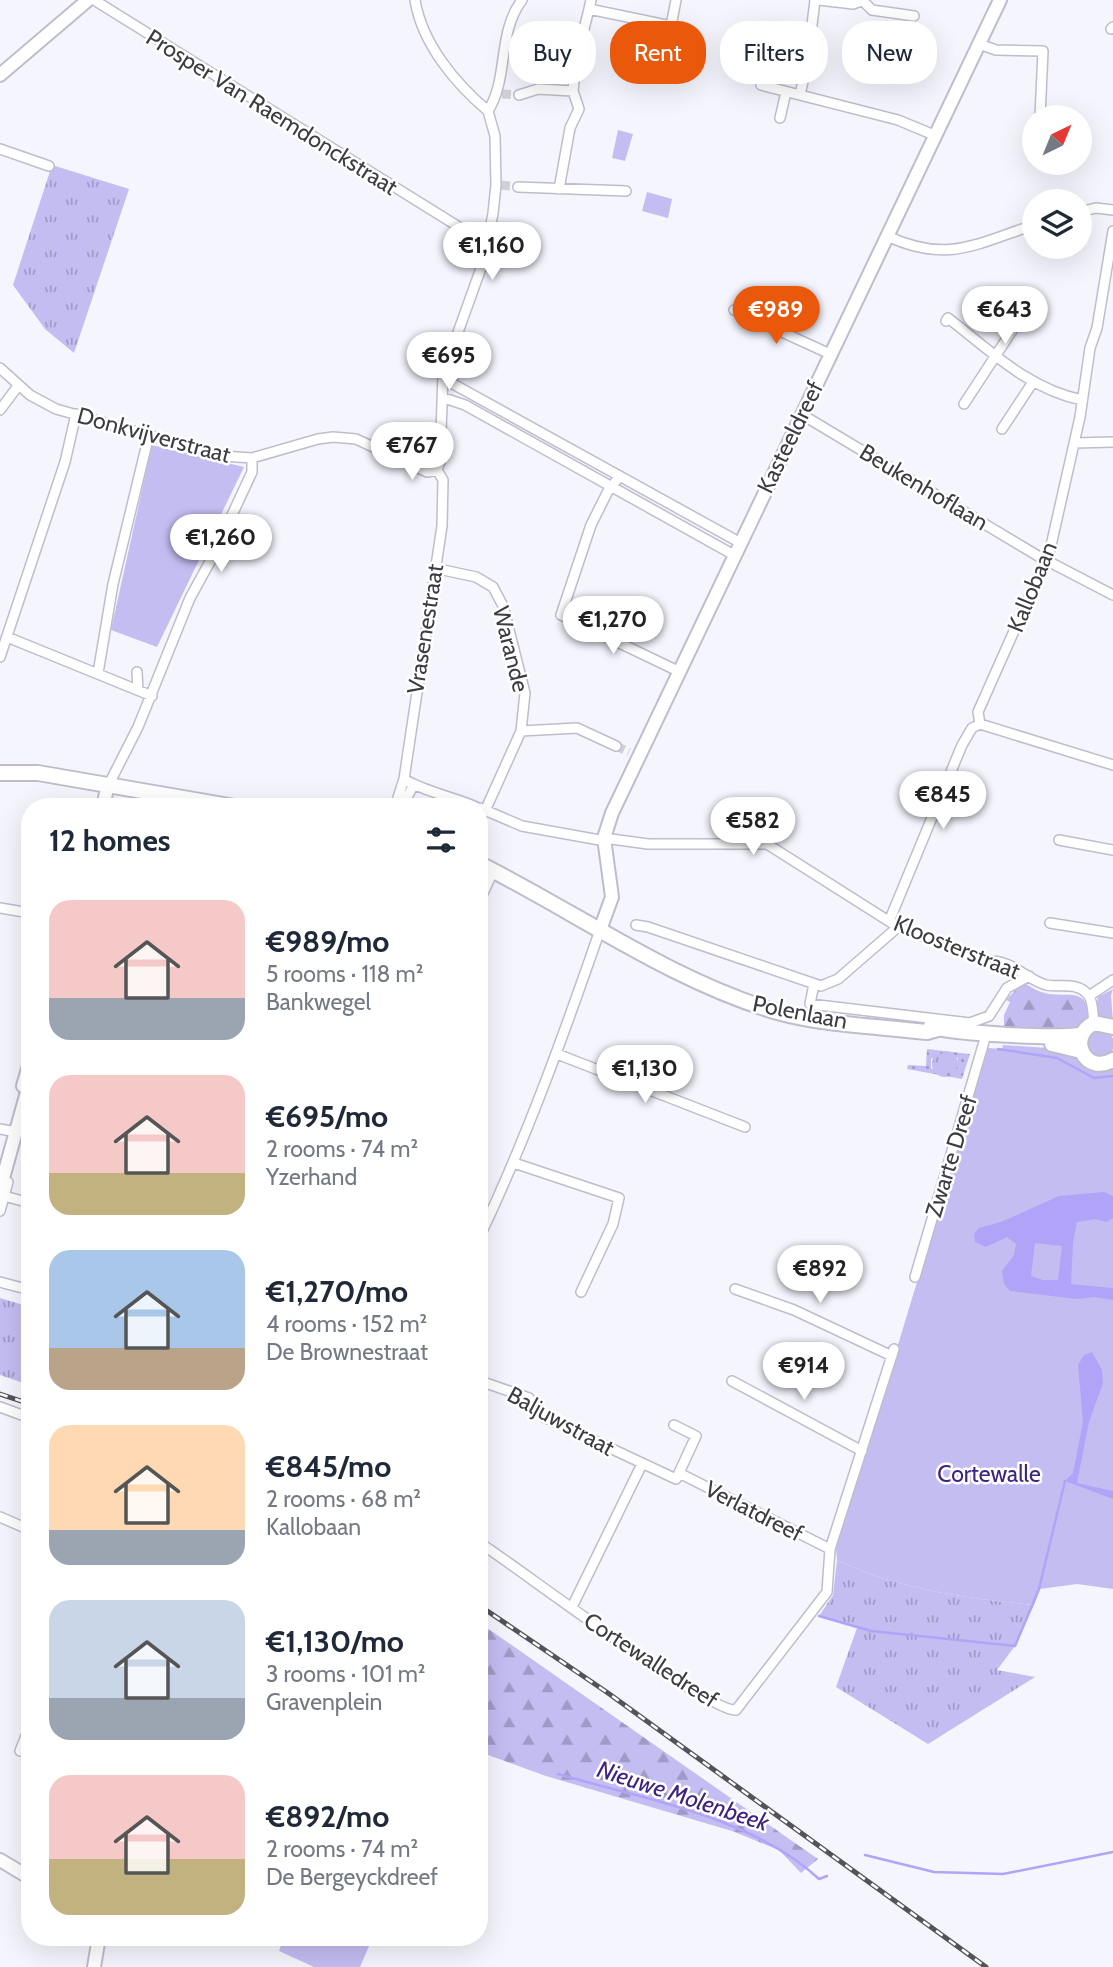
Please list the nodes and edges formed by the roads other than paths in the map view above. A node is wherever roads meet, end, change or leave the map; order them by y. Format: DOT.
graph roads {
  1 [pos="88,0"];
  2 [pos="94,0"];
  3 [pos="415,0"];
  4 [pos="522,0"];
  5 [pos="676,0"];
  6 [pos="817,0"];
  7 [pos="1000,0"];
  8 [pos="864,1"];
  9 [pos="589,5"];
  10 [pos="914,16"];
  11 [pos="979,44"];
  12 [pos="0,75"];
  13 [pos="761,84"];
  14 [pos="573,91"];
  15 [pos="786,92"];
  16 [pos="519,95"];
  17 [pos="800,95"];
  18 [pos="1041,105"];
  19 [pos="488,111"];
  20 [pos="780,118"];
  21 [pos="934,135"];
  22 [pos="0,149"];
  23 [pos="49,166"];
  24 [pos="518,187"];
  25 [pos="559,189"];
  26 [pos="626,191"];
  27 [pos="1092,209"];
  28 [pos="1113,210"];
  29 [pos="1022,229"];
  30 [pos="1113,231"];
  31 [pos="887,236"];
  32 [pos="488,245"];
  33 [pos="1109,278"];
  34 [pos="1022,304"];
  35 [pos="734,310"];
  36 [pos="946,321"];
  37 [pos="830,354"];
  38 [pos="996,358"];
  39 [pos="0,368"];
  40 [pos="444,379"];
  41 [pos="1033,382"];
  42 [pos="18,386"];
  43 [pos="469,393"];
  44 [pos="444,398"];
  45 [pos="1082,400"];
  46 [pos="964,404"];
  47 [pos="464,405"];
  48 [pos="0,410"];
  49 [pos="76,414"];
  50 [pos="802,414"];
  51 [pos="1002,429"];
  52 [pos="149,435"];
  53 [pos="1113,442"];
  54 [pos="1074,443"];
  55 [pos="252,458"];
  56 [pos="437,470"];
  57 [pos="620,476"];
  58 [pos="613,488"];
  59 [pos="723,533"];
  60 [pos="739,542"];
  61 [pos="717,546"];
  62 [pos="734,555"];
  63 [pos="1047,559"];
  64 [pos="434,568"];
  65 [pos="1113,595"];
  66 [pos="0,622"];
  67 [pos="11,626"];
  68 [pos="7,637"];
  69 [pos="0,657"];
  70 [pos="678,671"];
  71 [pos="137,672"];
  72 [pos="98,673"];
  73 [pos="138,690"];
  74 [pos="152,696"];
  75 [pos="980,724"];
  76 [pos="521,731"];
  77 [pos="616,746"];
  78 [pos="1113,765"];
  79 [pos="0,773"];
  80 [pos="404,779"];
  81 [pos="0,780"];
  82 [pos="413,786"];
  83 [pos="106,795"];
  84 [pos="126,798"];
  85 [pos="138,798"];
  86 [pos="398,798"];
  87 [pos="407,798"];
  88 [pos="455,798"];
  89 [pos="485,798"];
  90 [pos="488,812"];
  91 [pos="605,839"];
  92 [pos="1059,840"];
  93 [pos="1113,850"];
  94 [pos="488,868"];
  95 [pos="490,878"];
  96 [pos="488,882"];
  97 [pos="0,908"];
  98 [pos="21,912"];
  99 [pos="890,919"];
  100 [pos="1050,923"];
  101 [pos="635,925"];
  102 [pos="898,927"];
  103 [pos="600,930"];
  104 [pos="1113,933"];
  105 [pos="1029,976"];
  106 [pos="1113,981"];
  107 [pos="814,984"];
  108 [pos="1089,996"];
  109 [pos="1094,1023"];
  110 [pos="1113,1027"];
  111 [pos="1082,1034"];
  112 [pos="986,1035"];
  113 [pos="1081,1051"];
  114 [pos="556,1054"];
  115 [pos="1113,1060"];
  116 [pos="21,1088"];
  117 [pos="21,1121"];
  118 [pos="745,1126"];
  119 [pos="6,1130"];
  120 [pos="514,1163"];
  121 [pos="0,1170"];
  122 [pos="2,1192"];
  123 [pos="21,1199"];
  124 [pos="0,1211"];
  125 [pos="488,1219"];
  126 [pos="915,1277"];
  127 [pos="0,1282"];
  128 [pos="21,1288"];
  129 [pos="735,1289"];
  130 [pos="581,1292"];
  131 [pos="732,1381"];
  132 [pos="488,1384"];
  133 [pos="0,1407"];
  134 [pos="21,1415"];
  135 [pos="674,1425"];
  136 [pos="862,1451"];
  137 [pos="642,1464"];
  138 [pos="679,1473"];
  139 [pos="0,1517"];
  140 [pos="21,1526"];
  141 [pos="488,1549"];
  142 [pos="830,1549"];
  143 [pos="572,1607"];
  144 [pos="0,1860"];
  145 [pos="21,1873"];
  146 [pos="98,1946"];
  147 [pos="94,1967"];
  1 -- 12 [label="street"];
  2 -- 32 [label="street, Prosper Van Raemdonckstraat"];
  3 -- 19 [label="street"];
  4 -- 19 [label="street"];
  5 -- 9 [label="street"];
  6 -- 8 [label="street"];
  6 -- 17 [label="street"];
  7 -- 11 [label="street, Kasteeldreef"];
  8 -- 10 [label="street"];
  9 -- 14 [label="street"];
  11 -- 18 [label="street"];
  11 -- 21 [label="street, Kasteeldreef"];
  13 -- 15 [label="street"];
  14 -- 16 [label="street"];
  14 -- 25 [label="street"];
  15 -- 17 [label="street"];
  15 -- 20 [label="street"];
  17 -- 21 [label="street"];
  19 -- 32 [label="street, Vrasenestraat"];
  21 -- 31 [label="street, Kasteeldreef"];
  22 -- 23 [label="street"];
  24 -- 25 [label="street"];
  25 -- 26 [label="street"];
  27 -- 28 [label="street"];
  29 -- 31 [label="street"];
  30 -- 33 [label="street, Kallobaan"];
  31 -- 37 [label="street, Kasteeldreef"];
  32 -- 40 [label="street, Vrasenestraat"];
  33 -- 45 [label="street, Kallobaan"];
  34 -- 38 [label="street"];
  35 -- 37 [label="street"];
  36 -- 38 [label="street"];
  37 -- 50 [label="street, Kasteeldreef"];
  38 -- 41 [label="street"];
  38 -- 46 [label="street"];
  39 -- 42 [label="street, Donkvijverstraat"];
  40 -- 43 [label="street"];
  40 -- 44 [label="street, Vrasenestraat"];
  41 -- 45 [label="street"];
  41 -- 51 [label="street"];
  42 -- 48 [label="street"];
  42 -- 49 [label="street, Donkvijverstraat"];
  43 -- 47 [label="street"];
  43 -- 57 [label="street"];
  44 -- 47 [label="street"];
  44 -- 56 [label="street, Vrasenestraat"];
  45 -- 54 [label="street, Kallobaan"];
  47 -- 58 [label="street"];
  49 -- 52 [label="street, Donkvijverstraat"];
  49 -- 67 [label="street"];
  50 -- 60 [label="street, Kasteeldreef"];
  50 -- 63 [label="street, Beukenhoflaan"];
  52 -- 55 [label="street, Donkvijverstraat"];
  52 -- 72 [label="street"];
  53 -- 54 [label="street"];
  54 -- 63 [label="street, Kallobaan"];
  55 -- 56 [label="street, Donkvijverstraat"];
  55 -- 74 [label="street"];
  56 -- 64 [label="street, Vrasenestraat"];
  57 -- 58 [label="street"];
  57 -- 59 [label="street"];
  58 -- 61 [label="street"];
  58 -- 70 [label="street"];
  59 -- 60 [label="street"];
  59 -- 61 [label="street"];
  60 -- 62 [label="street, Kasteeldreef"];
  61 -- 62 [label="street"];
  62 -- 70 [label="street, Kasteeldreef"];
  63 -- 65 [label="street, Beukenhoflaan"];
  63 -- 75 [label="street, Kallobaan"];
  64 -- 76 [label="street, Warande"];
  64 -- 80 [label="street, Vrasenestraat"];
  66 -- 67 [label="street"];
  67 -- 68 [label="street"];
  68 -- 69 [label="street"];
  68 -- 72 [label="street"];
  70 -- 91 [label="street, Kasteeldreef"];
  71 -- 73 [label="street"];
  72 -- 73 [label="street"];
  73 -- 74 [label="street"];
  74 -- 83 [label="street"];
  75 -- 78 [label="street"];
  75 -- 99 [label="street, Kallobaan"];
  76 -- 77 [label="street"];
  76 -- 89 [label="street, Warande"];
  79 -- 83 [label="main road"];
  80 -- 82 [label="street"];
  80 -- 86 [label="street, Vrasenestraat"];
  81 -- 83 [label="main road"];
  82 -- 87 [label="street"];
  82 -- 88 [label="street, Kloosterstraat"];
  83 -- 84 [label="main road"];
  83 -- 85 [label="main road"];
  90 -- 91 [label="street, Kloosterstraat"];
  91 -- 99 [label="street, Kloosterstraat"];
  91 -- 103 [label="street"];
  92 -- 93 [label="street"];
  94 -- 103 [label="main road, Polenlaan"];
  95 -- 96 [label="street"];
  97 -- 98 [label="street"];
  99 -- 102 [label="street, Kloosterstraat"];
  100 -- 104 [label="street"];
  101 -- 107 [label="street"];
  102 -- 105 [label="street, Kloosterstraat"];
  102 -- 107 [label="street"];
  103 -- 112 [label="main road, Polenlaan"];
  103 -- 114 [label="street"];
  105 -- 107 [label="street, Polenlaan"];
  105 -- 108 [label="street, Kloosterstraat"];
  106 -- 108 [label="street"];
  108 -- 109 [label="street"];
  109 -- 110 [label="main road"];
  109 -- 111 [label="main road"];
  111 -- 112 [label="main road, Polenlaan"];
  111 -- 113 [label="main road"];
  112 -- 113 [label="main road"];
  112 -- 126 [label="street, Zwarte Dreef"];
  113 -- 115 [label="main road"];
  114 -- 118 [label="street"];
  114 -- 120 [label="street"];
  116 -- 119 [label="street"];
  117 -- 122 [label="street"];
  119 -- 121 [label="street"];
  120 -- 125 [label="street"];
  120 -- 130 [label="street"];
  122 -- 123 [label="street"];
  122 -- 124 [label="street"];
  127 -- 128 [label="street"];
  129 -- 136 [label="street, Cortewalledreef"];
  131 -- 136 [label="street"];
  132 -- 137 [label="street, Baljuwstraat"];
  133 -- 134 [label="street"];
  135 -- 138 [label="street, Verlatdreef"];
  136 -- 142 [label="street, Cortewalledreef"];
  137 -- 138 [label="street, Verlatdreef"];
  137 -- 143 [label="street"];
  138 -- 142 [label="street, Verlatdreef"];
  139 -- 140 [label="street"];
  141 -- 143 [label="street, Cortewalledreef"];
  142 -- 143 [label="street, Cortewalledreef"];
  144 -- 145 [label="street"];
  146 -- 147 [label="street"];
}
